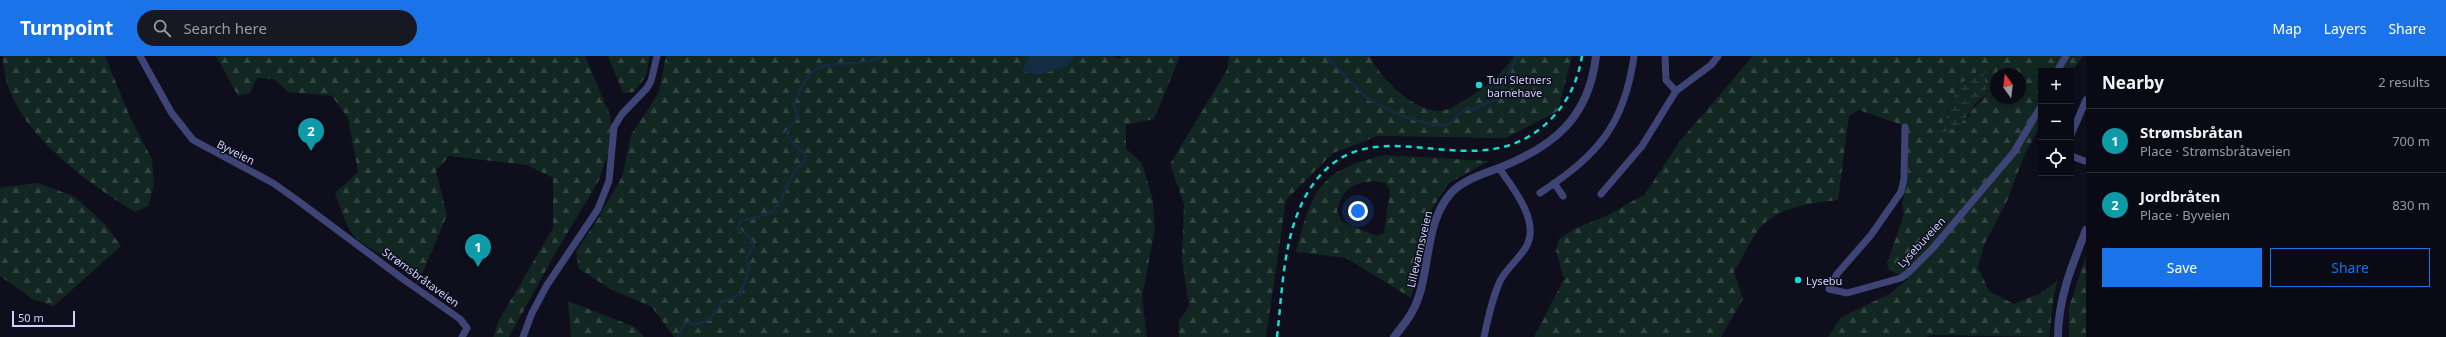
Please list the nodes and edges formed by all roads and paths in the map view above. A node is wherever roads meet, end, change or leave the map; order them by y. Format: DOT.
graph roads {
  1 [pos="140,56"];
  2 [pos="657,56"];
  3 [pos="1596,56"];
  4 [pos="1634,56"];
  5 [pos="1665,56"];
  6 [pos="1718,56"];
  7 [pos="2066,56"];
  8 [pos="2059,68"];
  9 [pos="1676,91"];
  10 [pos="2086,100"];
  11 [pos="2038,111"];
  12 [pos="1905,127"];
  13 [pos="2074,128"];
  14 [pos="2074,157"];
  15 [pos="2085,161"];
  16 [pos="1499,168"];
  17 [pos="1554,183"];
  18 [pos="1540,193"];
  19 [pos="1602,194"];
  20 [pos="1563,196"];
  21 [pos="2086,230"];
  22 [pos="352,240"];
  23 [pos="462,337"];
  24 [pos="523,337"];
  25 [pos="1394,337"];
  26 [pos="1484,337"];
  27 [pos="2058,337"];
  1 -- 22 [label="street, Byveien"];
  2 -- 24 [label="street"];
  3 -- 16 [label="street, Lillevannsveien"];
  4 -- 17 [label="street"];
  5 -- 9 [label="street"];
  6 -- 9 [label="street"];
  7 -- 8 [label="street"];
  9 -- 19 [label="street"];
  10 -- 13 [label="street"];
  11 -- 12 [label="street, Lysebuveien"];
  14 -- 15 [label="street"];
  16 -- 25 [label="street, Lillevannsveien"];
  16 -- 26 [label="street"];
  17 -- 18 [label="street"];
  17 -- 20 [label="street"];
  21 -- 27 [label="street"];
  22 -- 23 [label="street, Strømsbråtaveien"];
}
